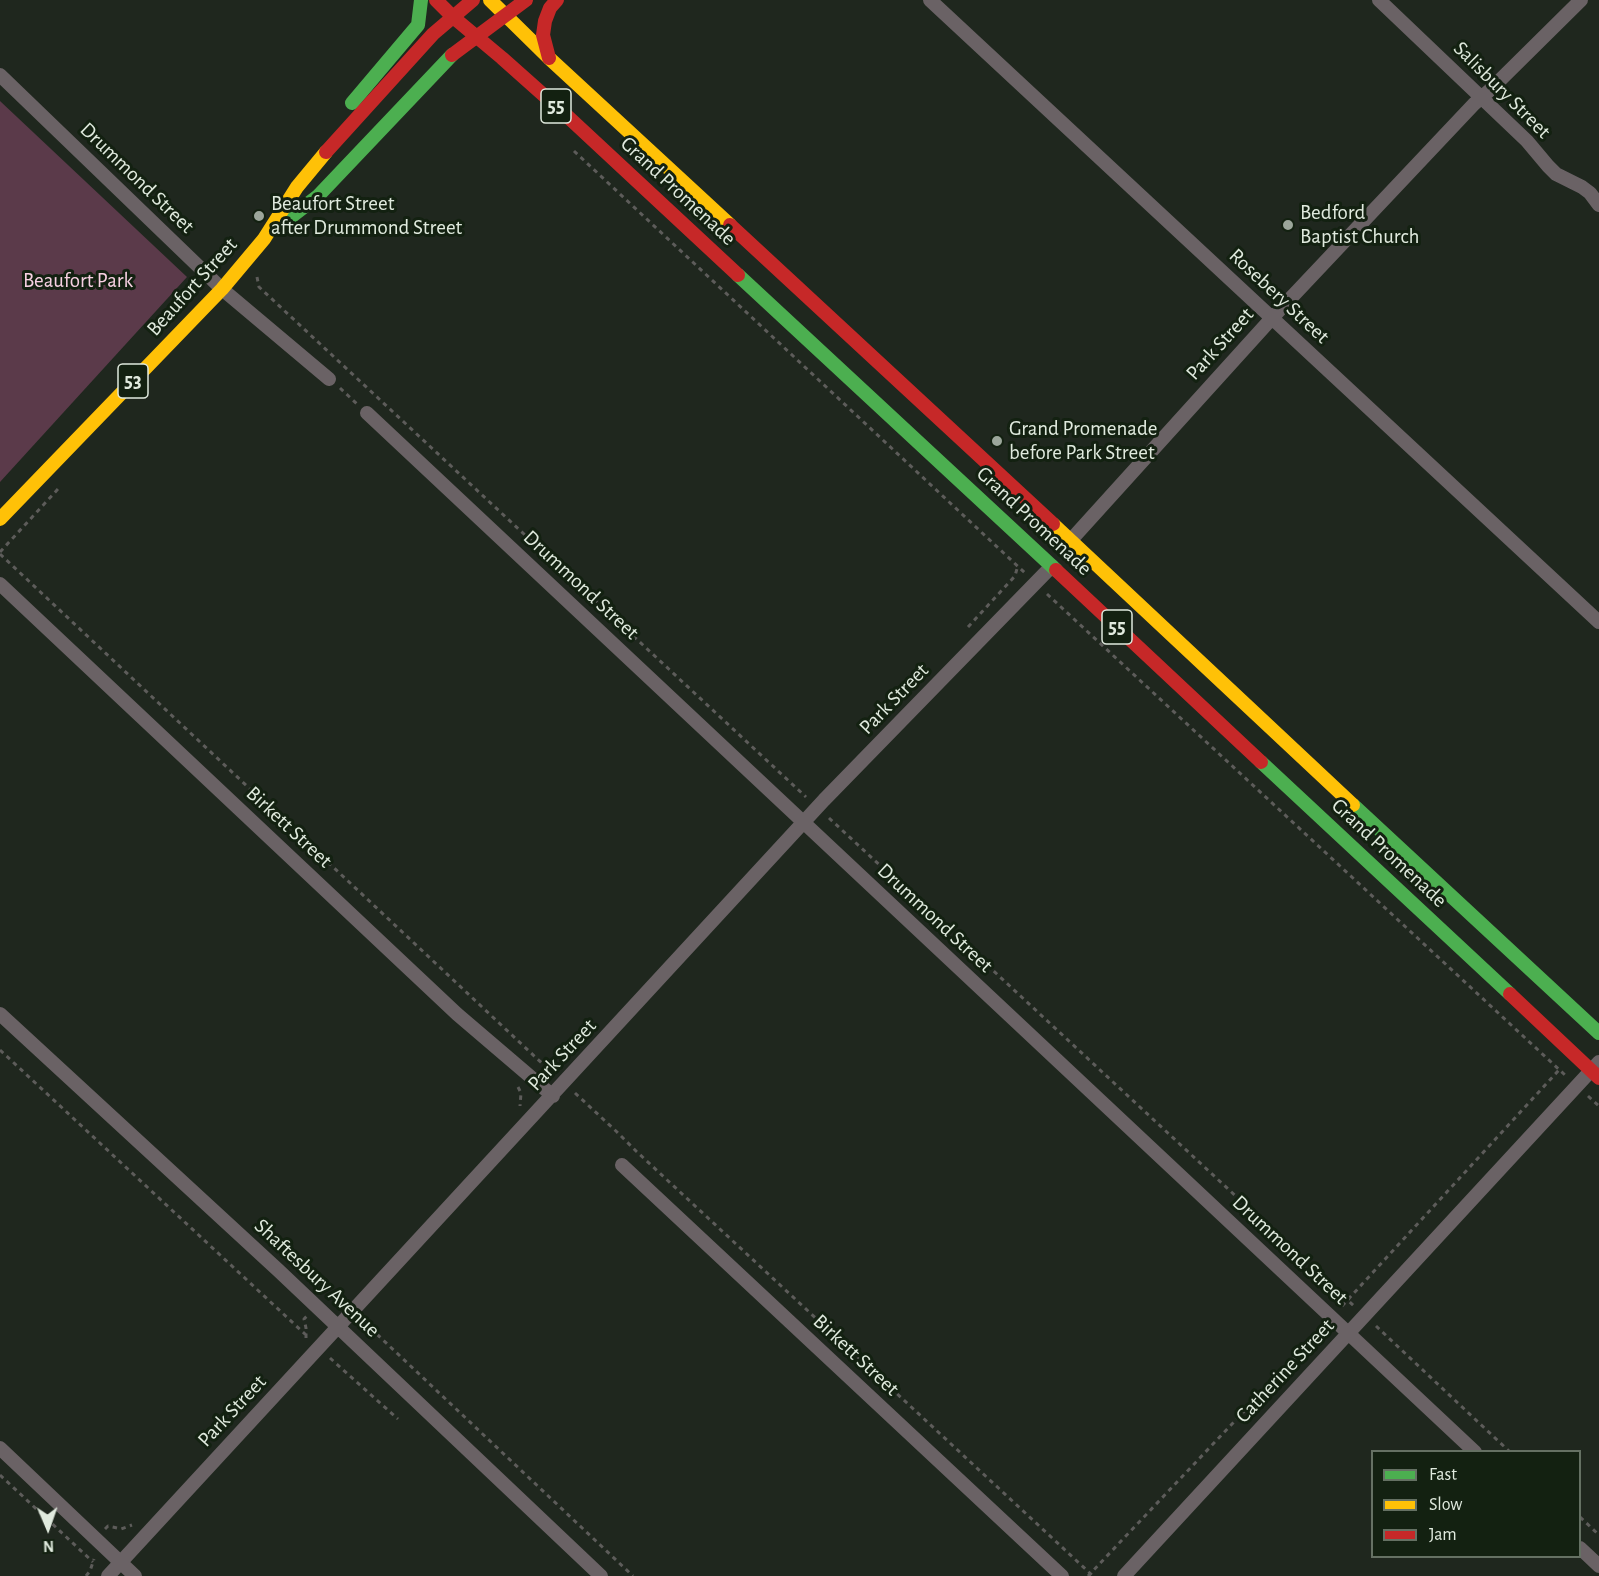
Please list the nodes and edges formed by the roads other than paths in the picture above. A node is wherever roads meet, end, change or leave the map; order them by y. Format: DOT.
graph roads {
  1 [pos="421,0"];
  2 [pos="436,0"];
  3 [pos="473,0"];
  4 [pos="490,0"];
  5 [pos="526,0"];
  6 [pos="557,0"];
  7 [pos="930,0"];
  8 [pos="1378,0"];
  9 [pos="1581,0"];
  10 [pos="505,15"];
  11 [pos="453,17"];
  12 [pos="476,37"];
  13 [pos="549,58"];
  14 [pos="0,75"];
  15 [pos="1482,97"];
  16 [pos="315,164"];
  17 [pos="1599,205"];
  18 [pos="264,239"];
  19 [pos="222,289"];
  20 [pos="1272,318"];
  21 [pos="329,379"];
  22 [pos="367,413"];
  23 [pos="0,519"];
  24 [pos="1071,540"];
  25 [pos="1052,566"];
  26 [pos="0,584"];
  27 [pos="1599,622"];
  28 [pos="804,823"];
  29 [pos="0,1014"];
  30 [pos="1599,1033"];
  31 [pos="1596,1070"];
  32 [pos="553,1095"];
  33 [pos="622,1166"];
  34 [pos="343,1330"];
  35 [pos="1348,1334"];
  36 [pos="0,1448"];
  37 [pos="1473,1450"];
  38 [pos="1581,1549"];
  39 [pos="121,1562"];
  40 [pos="1599,1566"];
  41 [pos="108,1576"];
  42 [pos="135,1576"];
  43 [pos="601,1576"];
  44 [pos="1062,1576"];
  45 [pos="1124,1576"];
  1 -- 16 [label="main road"];
  2 -- 11 [label="main road, Grand Promenade / 55"];
  3 -- 11 [label="main road, Beaufort Street / 53"];
  4 -- 10 [label="main road, Grand Promenade / 55"];
  5 -- 10 [label="main road, Beaufort Street / 53"];
  6 -- 13 [label="main road"];
  7 -- 20 [label="street, Rosebery Street"];
  8 -- 15 [label="street, Salisbury Street"];
  9 -- 15 [label="street, Park Street"];
  10 -- 12 [label="main road, Beaufort Street / 53"];
  10 -- 13 [label="main road, Grand Promenade / 55"];
  11 -- 12 [label="main road, Grand Promenade / 55"];
  11 -- 16 [label="main road, Beaufort Street / 53"];
  12 -- 18 [label="main road, Beaufort Street / 53"];
  12 -- 25 [label="main road, Grand Promenade / 55"];
  13 -- 24 [label="main road, Grand Promenade / 55"];
  14 -- 19 [label="street, Drummond Street"];
  15 -- 17 [label="street, Salisbury Street"];
  15 -- 20 [label="street, Park Street"];
  16 -- 18 [label="main road, Beaufort Street / 53"];
  18 -- 19 [label="main road, Beaufort Street / 53"];
  19 -- 21 [label="street, Drummond Street"];
  19 -- 23 [label="main road, Beaufort Street / 53"];
  20 -- 24 [label="street, Park Street"];
  20 -- 27 [label="street, Rosebery Street"];
  22 -- 28 [label="street, Drummond Street"];
  24 -- 30 [label="main road, Grand Promenade / 55"];
  25 -- 28 [label="street, Park Street"];
  25 -- 31 [label="main road, Grand Promenade / 55"];
  26 -- 32 [label="street, Birkett Street"];
  28 -- 32 [label="street, Park Street"];
  28 -- 35 [label="street, Drummond Street"];
  29 -- 34 [label="street, Shaftesbury Avenue"];
  31 -- 35 [label="street, Catherine Street"];
  32 -- 34 [label="street, Park Street"];
  33 -- 44 [label="street, Birkett Street"];
  34 -- 39 [label="street, Park Street"];
  34 -- 43 [label="street, Shaftesbury Avenue"];
  35 -- 37 [label="street, Drummond Street"];
  35 -- 45 [label="street, Catherine Street"];
  36 -- 39 [label="street"];
  38 -- 40 [label="street"];
  39 -- 41 [label="street, Park Street"];
  39 -- 42 [label="street"];
}
